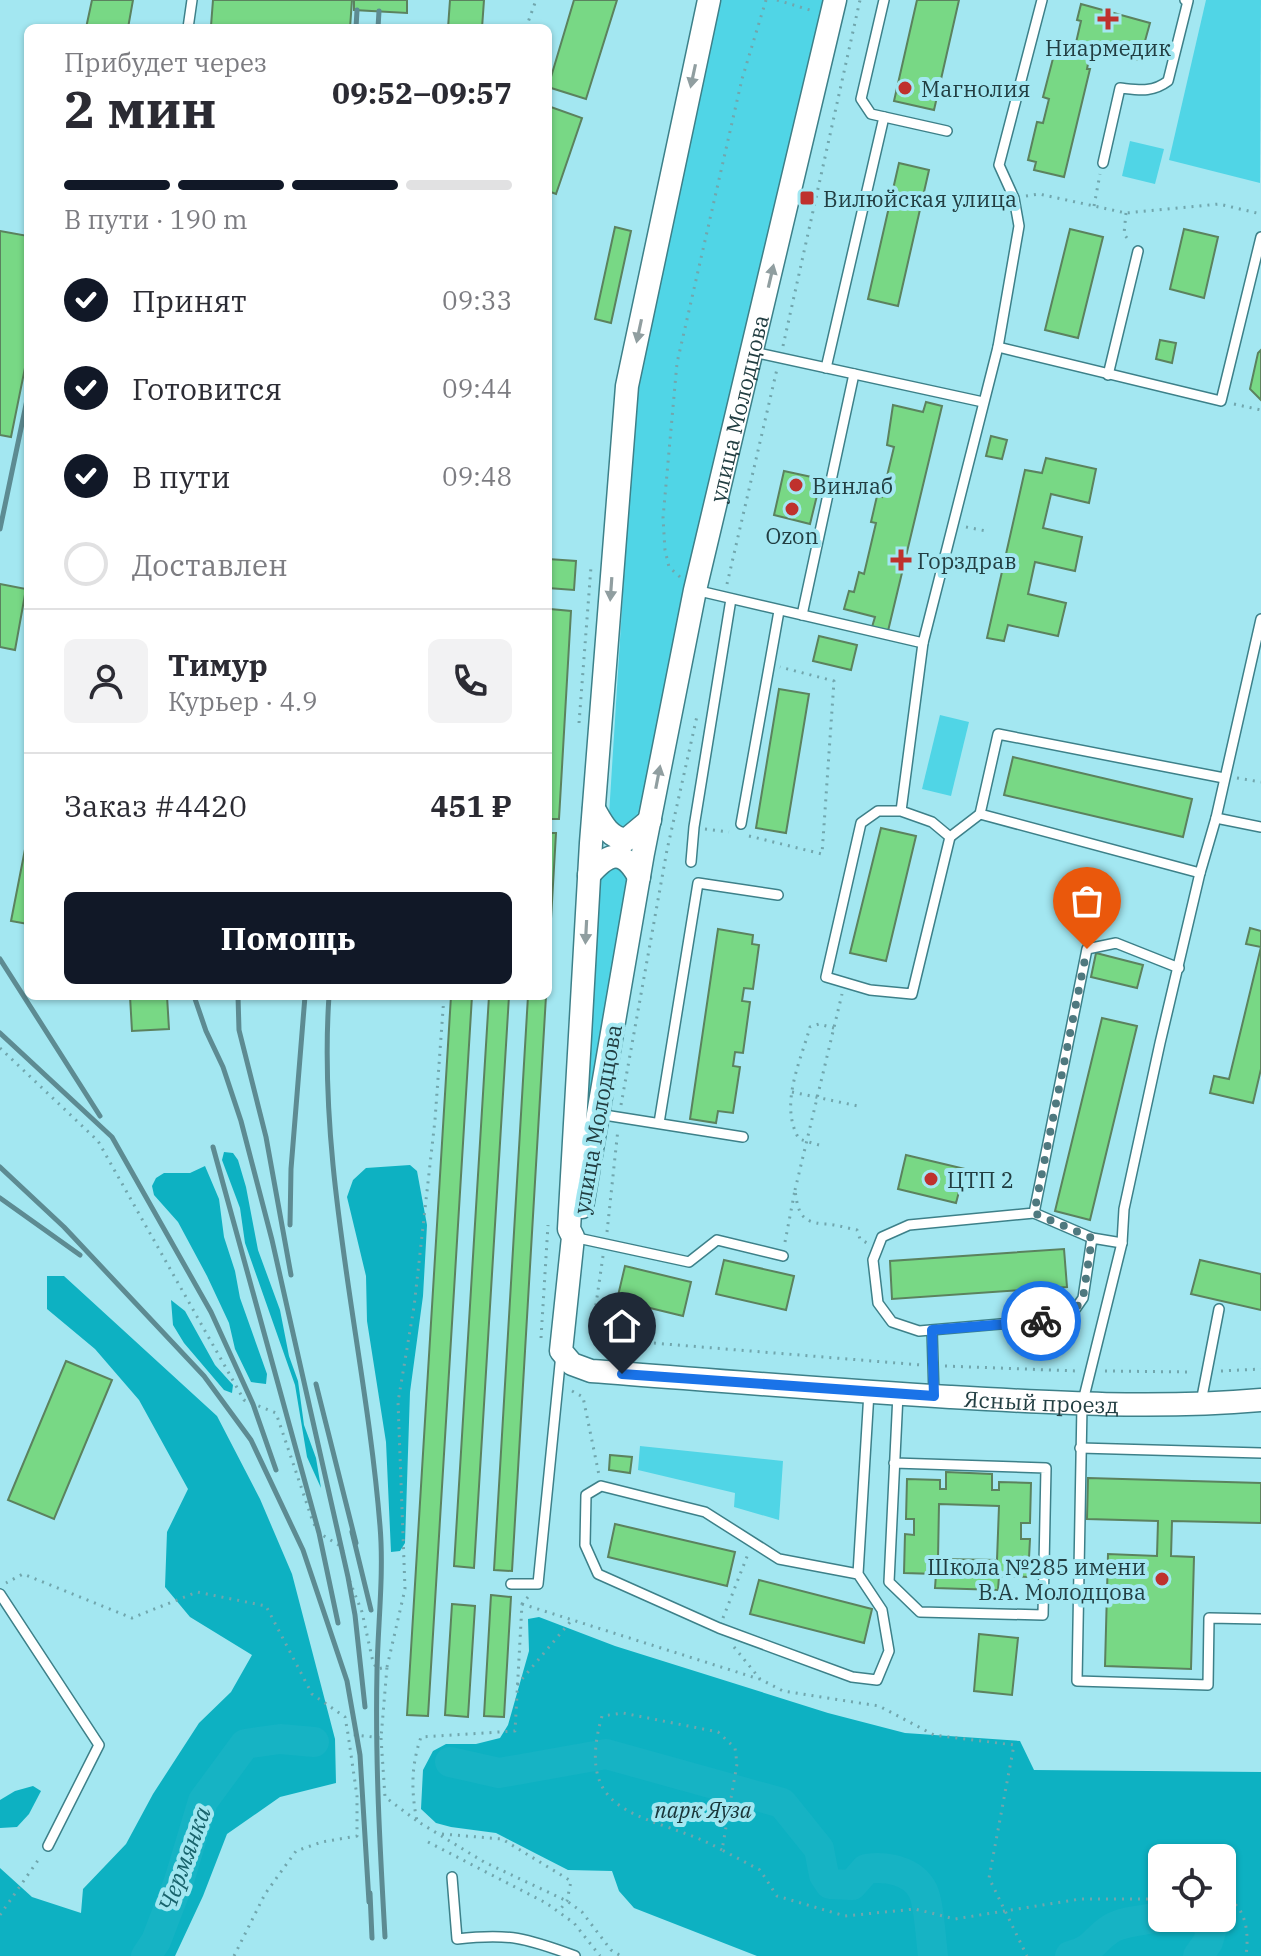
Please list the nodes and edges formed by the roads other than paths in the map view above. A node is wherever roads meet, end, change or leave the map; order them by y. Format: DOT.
graph roads {
  1 [pos="192,0"];
  2 [pos="709,0"];
  3 [pos="835,0"];
  4 [pos="884,0"];
  5 [pos="1042,0"];
  6 [pos="1187,0"];
  7 [pos="189,24"];
  8 [pos="884,117"];
  9 [pos="947,131"];
  10 [pos="1103,163"];
  11 [pos="1261,237"];
  12 [pos="1138,251"];
  13 [pos="998,347"];
  14 [pos="753,352"];
  15 [pos="826,368"];
  16 [pos="854,374"];
  17 [pos="1108,375"];
  18 [pos="983,402"];
  19 [pos="695,590"];
  20 [pos="731,599"];
  21 [pos="779,611"];
  22 [pos="802,615"];
  23 [pos="1261,619"];
  24 [pos="923,643"];
  25 [pos="1224,778"];
  26 [pos="594,809"];
  27 [pos="901,811"];
  28 [pos="980,814"];
  29 [pos="1216,818"];
  30 [pos="650,820"];
  31 [pos="741,824"];
  32 [pos="1261,827"];
  33 [pos="950,837"];
  34 [pos="691,862"];
  35 [pos="1200,873"];
  36 [pos="589,875"];
  37 [pos="639,877"];
  38 [pos="778,895"];
  39 [pos="1179,968"];
  40 [pos="598,1114"];
  41 [pos="659,1123"];
  42 [pos="743,1137"];
  43 [pos="1034,1213"];
  44 [pos="573,1237"];
  45 [pos="1092,1238"];
  46 [pos="1122,1243"];
  47 [pos="783,1256"];
  48 [pos="1219,1309"];
  49 [pos="932,1330"];
  50 [pos="561,1351"];
  51 [pos="869,1392"];
  52 [pos="898,1394"];
  53 [pos="934,1396"];
  54 [pos="1261,1400"];
  55 [pos="1082,1405"];
  56 [pos="1200,1405"];
  57 [pos="1080,1448"];
  58 [pos="1261,1453"];
  59 [pos="894,1463"];
  60 [pos="858,1574"];
  61 [pos="511,1584"];
  62 [pos="0,1594"];
  63 [pos="1261,1619"];
  64 [pos="48,1846"];
  65 [pos="452,1877"];
  66 [pos="575,1956"];
  1 -- 7 [label="lane"];
  2 -- 26 [label="street, улица Молодцова, one-way"];
  14 -- 3 [label="street, улица Молодцова, one-way"];
  4 -- 8 [label="lane"];
  5 -- 13 [label="lane"];
  6 -- 10 [label="lane"];
  8 -- 9 [label="lane"];
  8 -- 15 [label="lane"];
  11 -- 17 [label="lane"];
  12 -- 17 [label="lane"];
  13 -- 17 [label="lane"];
  13 -- 18 [label="lane"];
  14 -- 15 [label="lane"];
  14 -- 19 [label="street, улица Молодцова"];
  15 -- 16 [label="lane"];
  16 -- 18 [label="lane"];
  16 -- 22 [label="lane"];
  18 -- 24 [label="lane"];
  19 -- 20 [label="lane"];
  30 -- 19 [label="street, улица Молодцова, one-way"];
  20 -- 21 [label="lane"];
  20 -- 34 [label="lane"];
  21 -- 22 [label="lane"];
  21 -- 31 [label="lane"];
  22 -- 24 [label="lane"];
  23 -- 25 [label="lane"];
  24 -- 27 [label="lane"];
  25 -- 28 [label="lane"];
  25 -- 29 [label="lane"];
  26 -- 30 [label="street"];
  26 -- 36 [label="street, улица Молодцова"];
  27 -- 33 [label="lane"];
  27 -- 33 [label="lane"];
  28 -- 33 [label="lane"];
  28 -- 35 [label="lane"];
  29 -- 32 [label="lane"];
  29 -- 35 [label="lane"];
  30 -- 37 [label="street, улица Молодцова"];
  35 -- 39 [label="lane"];
  36 -- 37 [label="street"];
  36 -- 44 [label="street, улица Молодцова, one-way"];
  37 -- 40 [label="street, улица Молодцова"];
  38 -- 41 [label="lane"];
  39 -- 43 [label="lane"];
  39 -- 46 [label="lane"];
  40 -- 41 [label="lane"];
  40 -- 44 [label="street, улица Молодцова"];
  41 -- 42 [label="lane"];
  43 -- 45 [label="lane"];
  43 -- 49 [label="lane"];
  44 -- 47 [label="lane"];
  44 -- 50 [label="street"];
  45 -- 46 [label="lane"];
  45 -- 49 [label="lane"];
  46 -- 55 [label="lane"];
  48 -- 56 [label="lane"];
  49 -- 53 [label="lane"];
  50 -- 51 [label="street, Ясный проезд"];
  50 -- 61 [label="lane"];
  51 -- 52 [label="street, Ясный проезд"];
  51 -- 60 [label="lane"];
  52 -- 53 [label="street, Ясный проезд"];
  52 -- 59 [label="lane"];
  53 -- 55 [label="street, Ясный проезд"];
  54 -- 56 [label="street, Ясный проезд"];
  55 -- 56 [label="street, Ясный проезд"];
  55 -- 57 [label="lane"];
  57 -- 58 [label="lane"];
  57 -- 63 [label="lane"];
  59 -- 59 [label="lane"];
  60 -- 60 [label="lane"];
  62 -- 64 [label="lane"];
  65 -- 66 [label="lane"];
}
